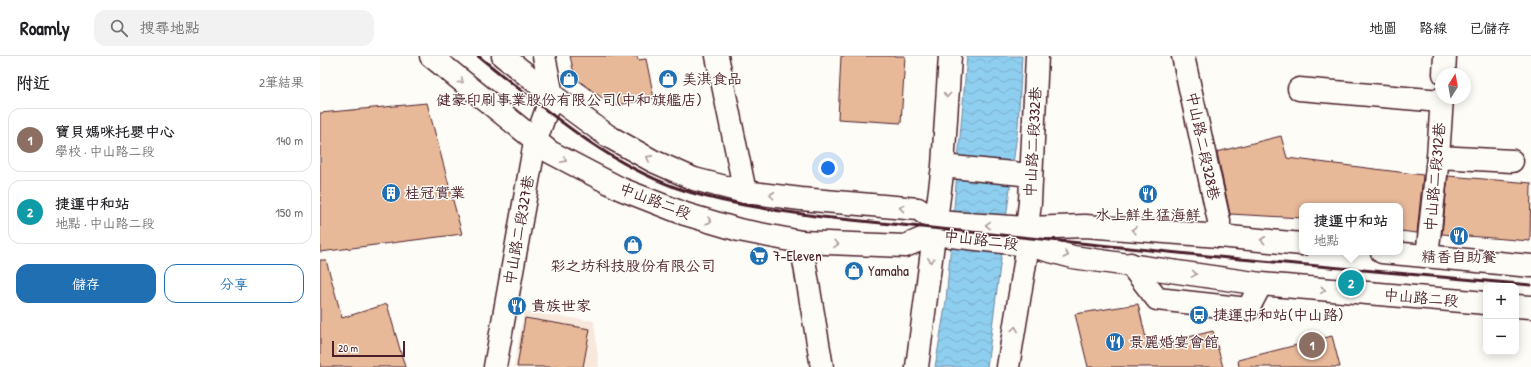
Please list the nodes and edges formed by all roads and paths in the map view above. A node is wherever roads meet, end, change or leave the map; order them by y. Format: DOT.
graph roads {
  1 [pos="431,56"];
  2 [pos="503,56"];
  3 [pos="544,56"];
  4 [pos="717,56"];
  5 [pos="950,56"];
  6 [pos="1037,56"];
  7 [pos="1183,56"];
  8 [pos="1445,56"];
  9 [pos="1444,68"];
  10 [pos="1299,89"];
  11 [pos="552,96"];
  12 [pos="1435,99"];
  13 [pos="1442,104"];
  14 [pos="535,142"];
  15 [pos="1438,157"];
  16 [pos="1512,162"];
  17 [pos="943,166"];
  18 [pos="1031,175"];
  19 [pos="745,192"];
  20 [pos="935,228"];
  21 [pos="1220,236"];
  22 [pos="1028,237"];
  23 [pos="801,242"];
  24 [pos="1299,244"];
  25 [pos="1403,254"];
  26 [pos="1426,256"];
  27 [pos="1130,264"];
  28 [pos="1531,266"];
  29 [pos="1261,284"];
  30 [pos="1483,303"];
  31 [pos="1519,306"];
  32 [pos="1531,307"];
  33 [pos="495,367"];
  34 [pos="822,367"];
  35 [pos="917,367"];
  36 [pos="1008,367"];
  1 -- 14 [label="main road, 中山路二段, one-way"];
  2 -- 11 [label="main road, 中山路二段"];
  3 -- 11 [label="main road"];
  4 -- 19 [label="main road"];
  5 -- 17 [label="main road, one-way"];
  6 -- 18 [label="main road, 中山路二段332巷"];
  7 -- 21 [label="main road, 中山路二段328巷"];
  8 -- 9 [label="main road"];
  10 -- 12 [label="main road"];
  11 -- 14 [label="main road, 中山路二段327巷"];
  19 -- 11 [label="main road, 中山路二段, one-way"];
  13 -- 15 [label="main road, 中山路二段312巷"];
  14 -- 23 [label="main road, 中山路二段, one-way"];
  14 -- 33 [label="main road, 中山路二段327巷"];
  15 -- 16 [label="main road"];
  15 -- 26 [label="main road, 中山路二段312巷"];
  17 -- 18 [label="main road"];
  17 -- 20 [label="main road"];
  18 -- 22 [label="main road, 中山路二段332巷"];
  20 -- 19 [label="main road, 中山路二段, one-way"];
  20 -- 22 [label="main road, 中山路二段"];
  23 -- 20 [label="main road, 中山路二段, one-way"];
  20 -- 35 [label="main road, one-way"];
  21 -- 22 [label="main road, 中山路二段, one-way"];
  24 -- 21 [label="main road, 中山路二段, one-way"];
  22 -- 27 [label="main road, 中山路二段, one-way"];
  36 -- 22 [label="main road, 中山路二段332巷, one-way"];
  23 -- 34 [label="main road"];
  25 -- 26 [label="main road"];
  26 -- 28 [label="main road"];
  27 -- 29 [label="main road, 中山路二段, one-way"];
  27 -- 29 [label="main road"];
  29 -- 30 [label="main road, 中山路二段, one-way"];
  31 -- 32 [label="main road"];
}
